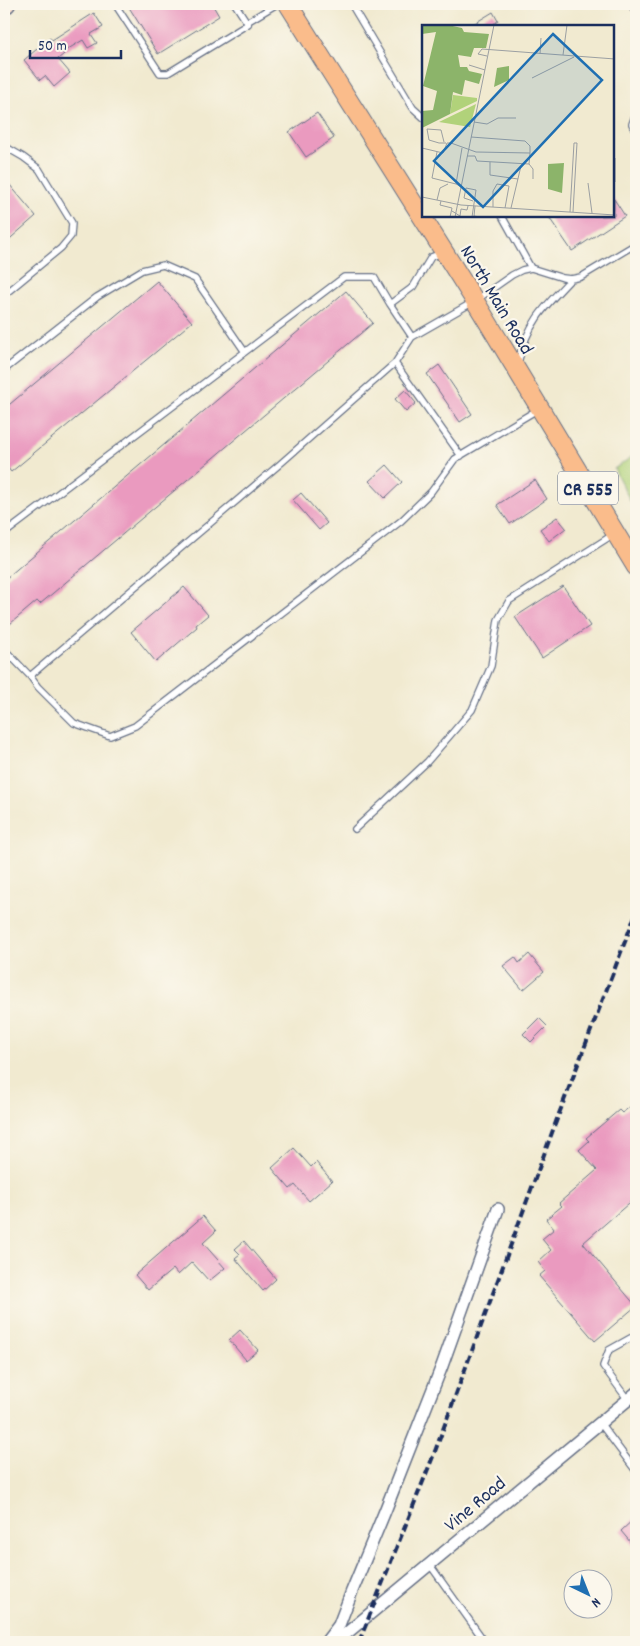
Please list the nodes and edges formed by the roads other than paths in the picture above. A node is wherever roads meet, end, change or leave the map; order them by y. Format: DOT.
graph roads {
  1 [pos="7,4"];
  2 [pos="115,4"];
  3 [pos="235,4"];
  4 [pos="277,4"];
  5 [pos="288,4"];
  6 [pos="351,4"];
  7 [pos="631,4"];
  8 [pos="4,6"];
  9 [pos="636,13"];
  10 [pos="247,22"];
  11 [pos="636,113"];
  12 [pos="422,116"];
  13 [pos="636,132"];
  14 [pos="4,146"];
  15 [pos="422,217"];
  16 [pos="423,218"];
  17 [pos="503,218"];
  18 [pos="636,244"];
  19 [pos="444,252"];
  20 [pos="531,268"];
  21 [pos="571,279"];
  22 [pos="4,295"];
  23 [pos="475,301"];
  24 [pos="390,304"];
  25 [pos="412,337"];
  26 [pos="245,352"];
  27 [pos="395,362"];
  28 [pos="4,370"];
  29 [pos="516,370"];
  30 [pos="539,408"];
  31 [pos="461,456"];
  32 [pos="4,523"];
  33 [pos="6,532"];
  34 [pos="616,533"];
  35 [pos="636,567"];
  36 [pos="4,649"];
  37 [pos="30,676"];
  38 [pos="355,829"];
  39 [pos="498,1210"];
  40 [pos="636,1335"];
  41 [pos="632,1397"];
  42 [pos="600,1423"];
  43 [pos="636,1471"];
  44 [pos="430,1565"];
  45 [pos="326,1642"];
  46 [pos="336,1642"];
  47 [pos="485,1642"];
  1 -- 8 [label="street"];
  2 -- 10 [label="lane"];
  3 -- 10 [label="lane"];
  4 -- 10 [label="lane"];
  5 -- 15 [label="main road, North Main Road / CR 555"];
  6 -- 12 [label="lane"];
  7 -- 9 [label="lane"];
  11 -- 13 [label="lane"];
  14 -- 22 [label="lane"];
  16 -- 19 [label="main road, North Main Road / CR 555"];
  17 -- 20 [label="lane"];
  18 -- 21 [label="lane"];
  19 -- 23 [label="main road, North Main Road / CR 555"];
  19 -- 24 [label="lane"];
  20 -- 21 [label="lane"];
  20 -- 23 [label="lane"];
  21 -- 29 [label="lane"];
  23 -- 25 [label="lane"];
  23 -- 29 [label="main road, North Main Road / CR 555"];
  24 -- 25 [label="lane"];
  24 -- 26 [label="lane"];
  25 -- 27 [label="lane"];
  26 -- 28 [label="lane"];
  26 -- 33 [label="lane"];
  27 -- 31 [label="lane"];
  27 -- 37 [label="lane"];
  29 -- 30 [label="main road, North Main Road / CR 555"];
  30 -- 31 [label="lane"];
  30 -- 34 [label="main road, North Main Road / CR 555"];
  31 -- 37 [label="lane"];
  32 -- 33 [label="lane"];
  34 -- 35 [label="main road, North Main Road / CR 555"];
  34 -- 38 [label="lane"];
  36 -- 37 [label="lane"];
  39 -- 45 [label="street"];
  40 -- 41 [label="lane"];
  41 -- 42 [label="street, Vine Road"];
  42 -- 43 [label="lane"];
  42 -- 44 [label="street, Vine Road"];
  44 -- 46 [label="street, Vine Road"];
  44 -- 47 [label="lane"];
}
